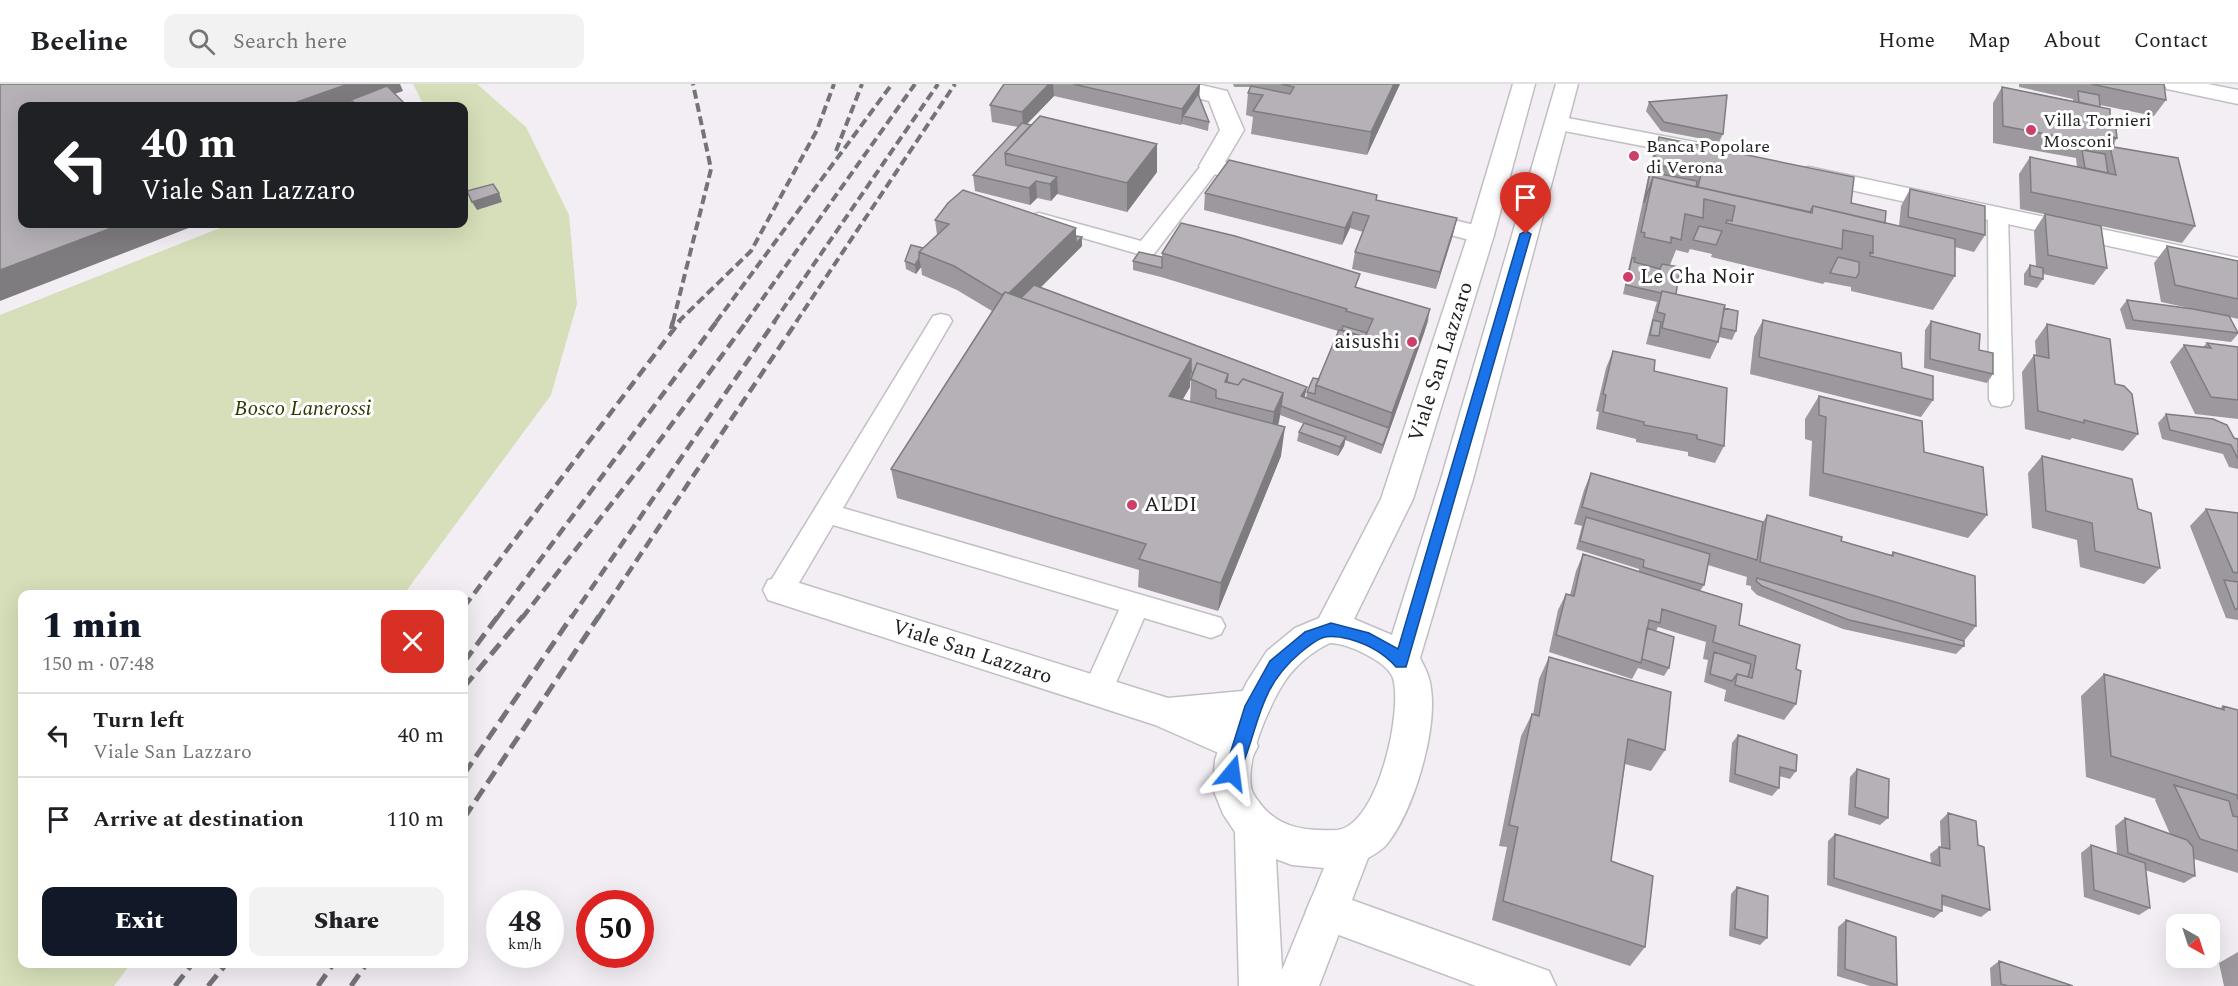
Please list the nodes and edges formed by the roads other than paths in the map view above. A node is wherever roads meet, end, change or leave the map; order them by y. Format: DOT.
graph roads {
  1 [pos="1168,84"];
  2 [pos="1524,84"];
  3 [pos="1567,84"];
  4 [pos="2178,84"];
  5 [pos="2238,98"];
  6 [pos="1557,123"];
  7 [pos="1718,154"];
  8 [pos="1210,166"];
  9 [pos="1788,169"];
  10 [pos="1289,186"];
  11 [pos="1391,212"];
  12 [pos="1018,213"];
  13 [pos="1998,215"];
  14 [pos="1481,235"];
  15 [pos="2238,267"];
  16 [pos="941,321"];
  17 [pos="2001,399"];
  18 [pos="826,513"];
  19 [pos="780,590"];
  20 [pos="1136,604"];
  21 [pos="1210,626"];
  22 [pos="1331,629"];
  23 [pos="1401,662"];
  24 [pos="1096,692"];
  25 [pos="1253,706"];
  26 [pos="1165,713"];
  27 [pos="1239,746"];
  28 [pos="1255,830"];
  29 [pos="1353,846"];
  30 [pos="1327,911"];
  31 [pos="1261,986"];
  32 [pos="1297,986"];
  33 [pos="1534,986"];
  1 -- 8 [label="main road"];
  2 -- 14 [label="main road, Viale San Lazzaro"];
  3 -- 6 [label="main road, Viale San Lazzaro"];
  4 -- 5 [label="main road"];
  6 -- 7 [label="main road"];
  6 -- 23 [label="main road, Viale San Lazzaro"];
  8 -- 10 [label="main road"];
  8 -- 12 [label="lane"];
  9 -- 13 [label="main road"];
  11 -- 14 [label="main road"];
  13 -- 15 [label="main road"];
  13 -- 17 [label="lane"];
  14 -- 22 [label="main road, Viale San Lazzaro"];
  16 -- 18 [label="lane"];
  18 -- 19 [label="lane"];
  18 -- 20 [label="lane"];
  19 -- 24 [label="main road, Viale San Lazzaro"];
  20 -- 21 [label="lane"];
  20 -- 24 [label="lane"];
  22 -- 23 [label="main road"];
  22 -- 25 [label="main road"];
  23 -- 29 [label="main road"];
  24 -- 26 [label="main road, Viale San Lazzaro"];
  25 -- 26 [label="main road, Viale San Lazzaro"];
  25 -- 27 [label="main road"];
  26 -- 27 [label="main road, Viale San Lazzaro"];
  27 -- 28 [label="main road"];
  28 -- 29 [label="main road"];
  28 -- 31 [label="main road"];
  29 -- 30 [label="main road"];
  30 -- 32 [label="main road"];
  30 -- 33 [label="main road"];
}
